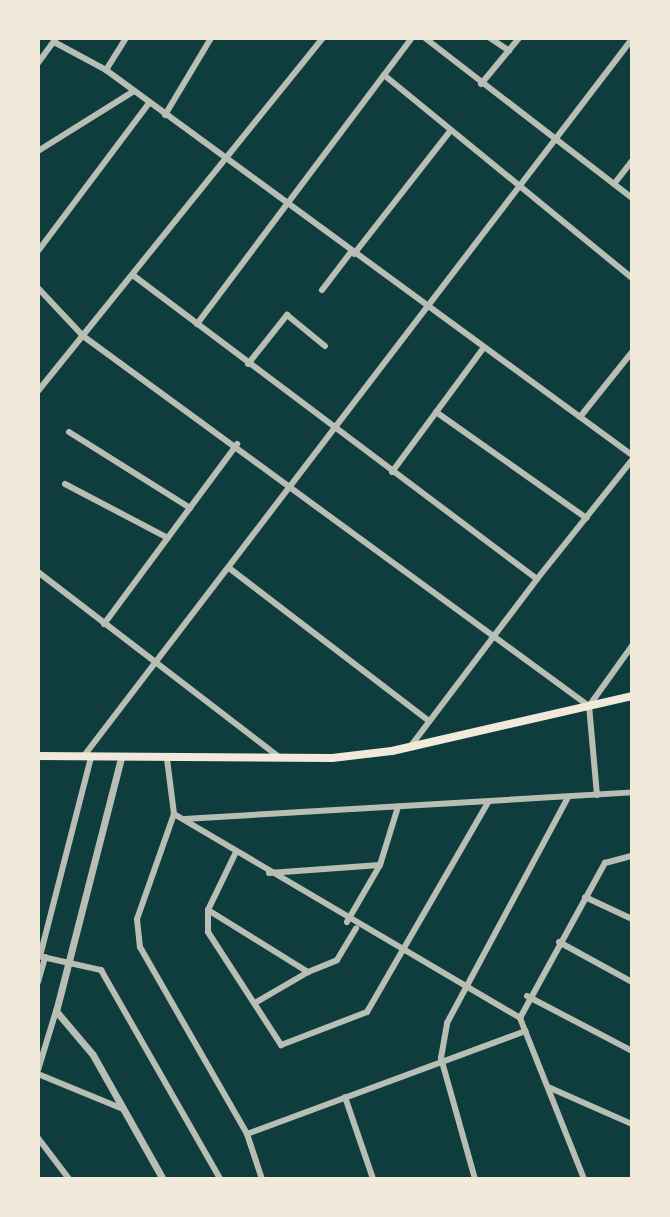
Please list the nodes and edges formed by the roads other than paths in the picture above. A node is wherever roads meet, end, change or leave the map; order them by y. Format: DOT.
graph roads {
  1 [pos="126,38"];
  2 [pos="211,38"];
  3 [pos="323,38"];
  4 [pos="412,38"];
  5 [pos="425,38"];
  6 [pos="490,38"];
  7 [pos="519,38"];
  8 [pos="55,40"];
  9 [pos="632,40"];
  10 [pos="509,51"];
  11 [pos="38,63"];
  12 [pos="106,70"];
  13 [pos="384,75"];
  14 [pos="481,84"];
  15 [pos="134,91"];
  16 [pos="149,103"];
  17 [pos="165,115"];
  18 [pos="451,130"];
  19 [pos="557,139"];
  20 [pos="38,151"];
  21 [pos="632,161"];
  22 [pos="227,164"];
  23 [pos="614,184"];
  24 [pos="522,186"];
  25 [pos="632,198"];
  26 [pos="287,206"];
  27 [pos="38,251"];
  28 [pos="352,253"];
  29 [pos="134,276"];
  30 [pos="632,278"];
  31 [pos="38,288"];
  32 [pos="322,290"];
  33 [pos="429,307"];
  34 [pos="197,324"];
  35 [pos="83,336"];
  36 [pos="325,346"];
  37 [pos="484,347"];
  38 [pos="632,352"];
  39 [pos="248,364"];
  40 [pos="38,391"];
  41 [pos="436,412"];
  42 [pos="580,417"];
  43 [pos="335,431"];
  44 [pos="69,432"];
  45 [pos="237,444"];
  46 [pos="632,458"];
  47 [pos="392,472"];
  48 [pos="65,484"];
  49 [pos="294,485"];
  50 [pos="190,508"];
  51 [pos="586,518"];
  52 [pos="168,538"];
  53 [pos="229,568"];
  54 [pos="38,572"];
  55 [pos="537,579"];
  56 [pos="104,624"];
  57 [pos="494,635"];
  58 [pos="632,646"];
  59 [pos="155,664"];
  60 [pos="632,696"];
  61 [pos="589,706"];
  62 [pos="429,721"];
  63 [pos="410,747"];
  64 [pos="38,756"];
  65 [pos="87,757"];
  66 [pos="121,758"];
  67 [pos="281,758"];
  68 [pos="167,759"];
  69 [pos="632,792"];
  70 [pos="597,795"];
  71 [pos="568,797"];
  72 [pos="488,802"];
  73 [pos="398,807"];
  74 [pos="174,814"];
  75 [pos="183,819"];
  76 [pos="236,852"];
  77 [pos="632,856"];
  78 [pos="380,865"];
  79 [pos="269,873"];
  80 [pos="585,897"];
  81 [pos="208,910"];
  82 [pos="632,919"];
  83 [pos="347,922"];
  84 [pos="356,928"];
  85 [pos="559,942"];
  86 [pos="403,955"];
  87 [pos="41,956"];
  88 [pos="69,963"];
  89 [pos="308,972"];
  90 [pos="38,982"];
  91 [pos="632,982"];
  92 [pos="462,989"];
  93 [pos="527,996"];
  94 [pos="255,1003"];
  95 [pos="56,1011"];
  96 [pos="520,1018"];
  97 [pos="526,1031"];
  98 [pos="632,1051"];
  99 [pos="441,1058"];
  100 [pos="38,1072"];
  101 [pos="548,1087"];
  102 [pos="345,1097"];
  103 [pos="124,1109"];
  104 [pos="632,1124"];
  105 [pos="247,1134"];
  106 [pos="38,1138"];
  107 [pos="69,1179"];
  108 [pos="163,1179"];
  109 [pos="220,1179"];
  110 [pos="262,1179"];
  111 [pos="373,1179"];
  112 [pos="475,1179"];
  113 [pos="584,1179"];
  1 -- 12 [label="street"];
  2 -- 17 [label="street"];
  3 -- 22 [label="street"];
  4 -- 13 [label="street"];
  5 -- 14 [label="street"];
  6 -- 10 [label="street"];
  7 -- 10 [label="street"];
  8 -- 11 [label="street"];
  8 -- 12 [label="street"];
  9 -- 19 [label="street"];
  10 -- 14 [label="street"];
  12 -- 15 [label="street"];
  13 -- 18 [label="street"];
  13 -- 26 [label="street"];
  14 -- 19 [label="street"];
  15 -- 16 [label="street"];
  15 -- 20 [label="street"];
  16 -- 17 [label="street"];
  16 -- 27 [label="street"];
  17 -- 22 [label="street"];
  18 -- 24 [label="street"];
  18 -- 28 [label="street"];
  19 -- 23 [label="street"];
  19 -- 24 [label="street"];
  21 -- 23 [label="street"];
  22 -- 26 [label="street"];
  22 -- 29 [label="street"];
  23 -- 25 [label="street"];
  24 -- 30 [label="street"];
  24 -- 33 [label="street"];
  26 -- 28 [label="street"];
  26 -- 34 [label="street"];
  28 -- 32 [label="street"];
  28 -- 33 [label="street"];
  29 -- 34 [label="street"];
  29 -- 35 [label="street"];
  31 -- 35 [label="street"];
  33 -- 37 [label="street"];
  33 -- 43 [label="street"];
  34 -- 39 [label="street"];
  35 -- 40 [label="street"];
  35 -- 45 [label="street"];
  36 -- 39 [label="street"];
  37 -- 41 [label="street"];
  37 -- 42 [label="street"];
  38 -- 42 [label="street"];
  39 -- 43 [label="street"];
  41 -- 47 [label="street"];
  41 -- 51 [label="street"];
  42 -- 46 [label="street"];
  43 -- 47 [label="street"];
  43 -- 49 [label="street"];
  44 -- 50 [label="street"];
  45 -- 49 [label="street"];
  45 -- 50 [label="street"];
  46 -- 51 [label="street"];
  47 -- 55 [label="street"];
  48 -- 52 [label="street"];
  49 -- 53 [label="street"];
  49 -- 57 [label="street"];
  50 -- 52 [label="street"];
  51 -- 55 [label="street"];
  52 -- 56 [label="street"];
  53 -- 59 [label="street"];
  53 -- 62 [label="street"];
  54 -- 56 [label="street"];
  55 -- 57 [label="street"];
  56 -- 59 [label="street"];
  57 -- 61 [label="street"];
  57 -- 62 [label="street"];
  58 -- 61 [label="street"];
  59 -- 65 [label="street"];
  59 -- 67 [label="street"];
  60 -- 61 [label="main road"];
  61 -- 63 [label="main road"];
  61 -- 70 [label="street"];
  62 -- 63 [label="street"];
  63 -- 67 [label="main road"];
  64 -- 65 [label="main road"];
  65 -- 66 [label="main road"];
  65 -- 87 [label="street"];
  66 -- 68 [label="main road"];
  66 -- 88 [label="street"];
  67 -- 68 [label="main road"];
  68 -- 74 [label="street"];
  69 -- 70 [label="street"];
  70 -- 71 [label="street"];
  71 -- 72 [label="street"];
  71 -- 92 [label="street"];
  72 -- 73 [label="street"];
  72 -- 86 [label="street"];
  73 -- 75 [label="street"];
  73 -- 78 [label="street"];
  74 -- 75 [label="street"];
  74 -- 105 [label="street"];
  75 -- 76 [label="street"];
  76 -- 79 [label="street"];
  76 -- 81 [label="street"];
  77 -- 80 [label="street"];
  78 -- 79 [label="street"];
  78 -- 83 [label="street"];
  79 -- 83 [label="street"];
  80 -- 82 [label="street"];
  80 -- 85 [label="street"];
  81 -- 89 [label="street"];
  81 -- 94 [label="street"];
  83 -- 84 [label="street"];
  84 -- 86 [label="street"];
  84 -- 89 [label="street"];
  85 -- 91 [label="street"];
  85 -- 93 [label="street"];
  86 -- 92 [label="street"];
  86 -- 94 [label="street"];
  87 -- 88 [label="street"];
  87 -- 90 [label="street"];
  88 -- 95 [label="street"];
  88 -- 109 [label="street"];
  89 -- 94 [label="street"];
  92 -- 96 [label="street"];
  92 -- 99 [label="street"];
  93 -- 96 [label="street"];
  93 -- 98 [label="street"];
  95 -- 100 [label="street"];
  95 -- 103 [label="street"];
  96 -- 97 [label="street"];
  97 -- 99 [label="street"];
  97 -- 101 [label="street"];
  99 -- 102 [label="street"];
  99 -- 112 [label="street"];
  100 -- 103 [label="street"];
  101 -- 104 [label="street"];
  101 -- 113 [label="street"];
  102 -- 105 [label="street"];
  102 -- 111 [label="street"];
  103 -- 108 [label="street"];
  105 -- 110 [label="street"];
  106 -- 107 [label="street"];
}
